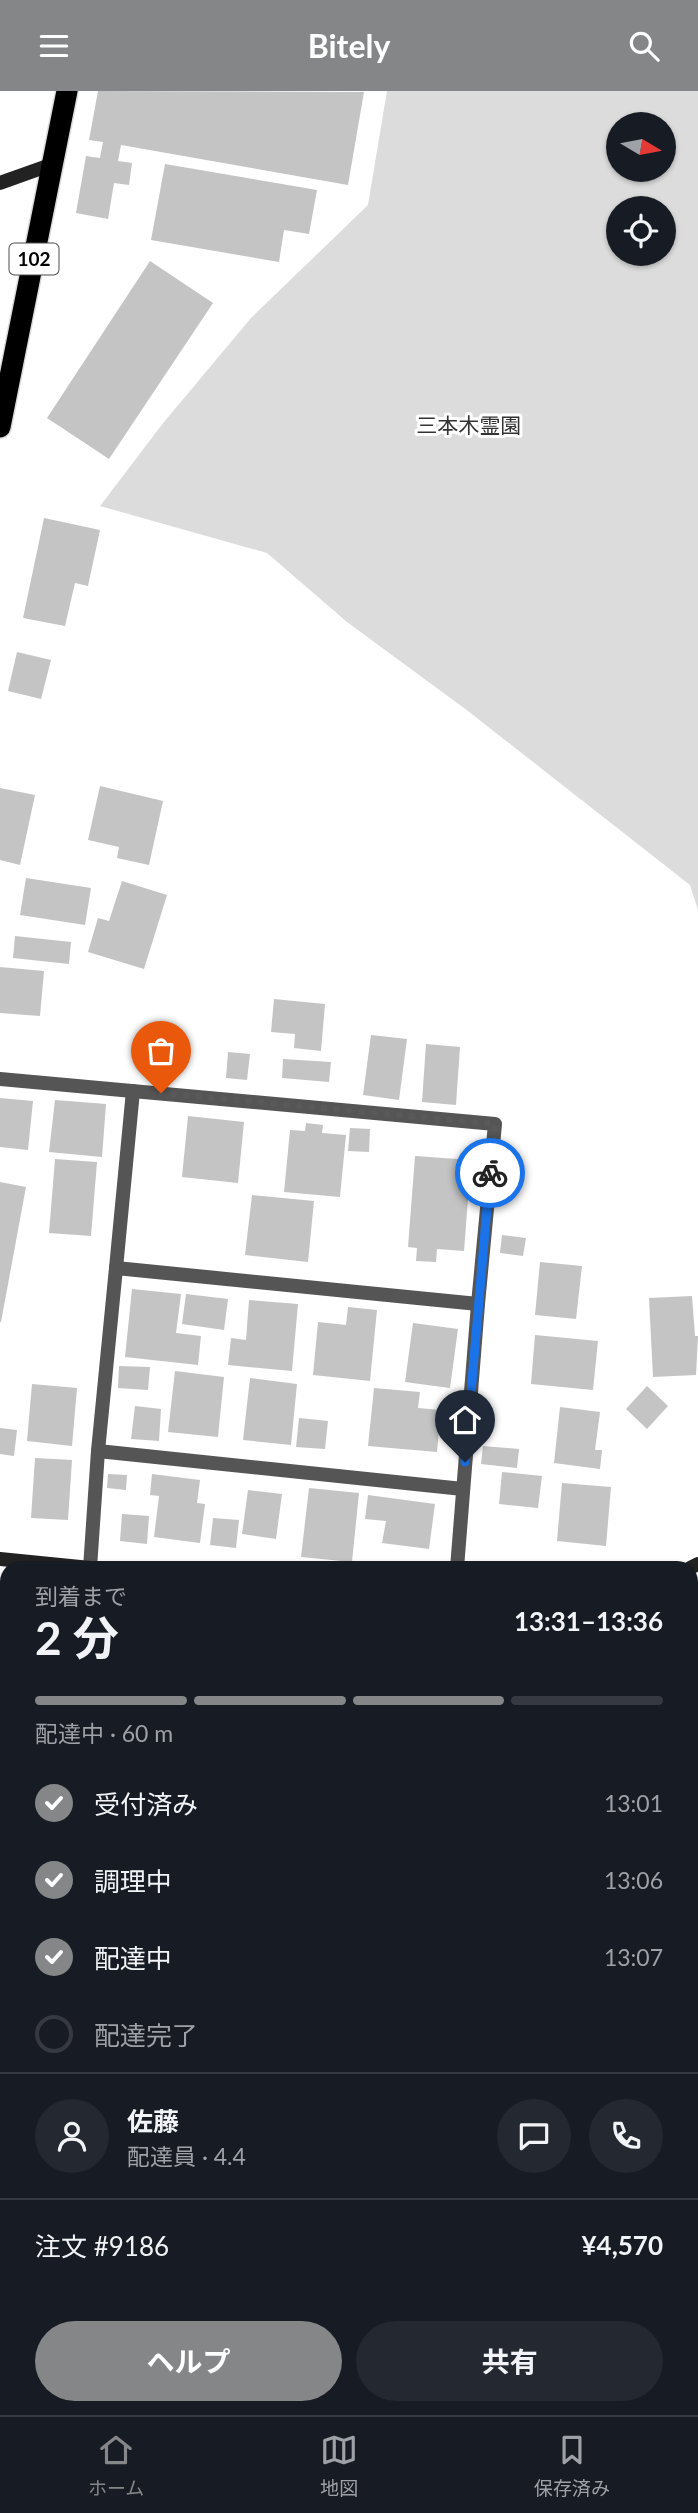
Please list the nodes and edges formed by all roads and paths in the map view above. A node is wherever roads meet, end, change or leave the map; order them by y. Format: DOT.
graph roads {
  1 [pos="67,91"];
  2 [pos="53,163"];
  3 [pos="0,183"];
  4 [pos="0,427"];
  5 [pos="0,1079"];
  6 [pos="133,1091"];
  7 [pos="116,1268"];
  8 [pos="478,1304"];
  9 [pos="99,1451"];
  10 [pos="463,1489"];
  11 [pos="0,1559"];
  12 [pos="20,1561"];
  13 [pos="91,1561"];
  14 [pos="458,1561"];
  1 -- 2 [label="highway, 102"];
  2 -- 3 [label="street"];
  2 -- 4 [label="highway, 102"];
  5 -- 6 [label="street"];
  6 -- 7 [label="street"];
  6 -- 8 [label="street"];
  7 -- 8 [label="street"];
  7 -- 9 [label="street"];
  8 -- 10 [label="street"];
  9 -- 10 [label="street"];
  9 -- 13 [label="street"];
  10 -- 14 [label="street"];
  11 -- 12 [label="street"];
}
